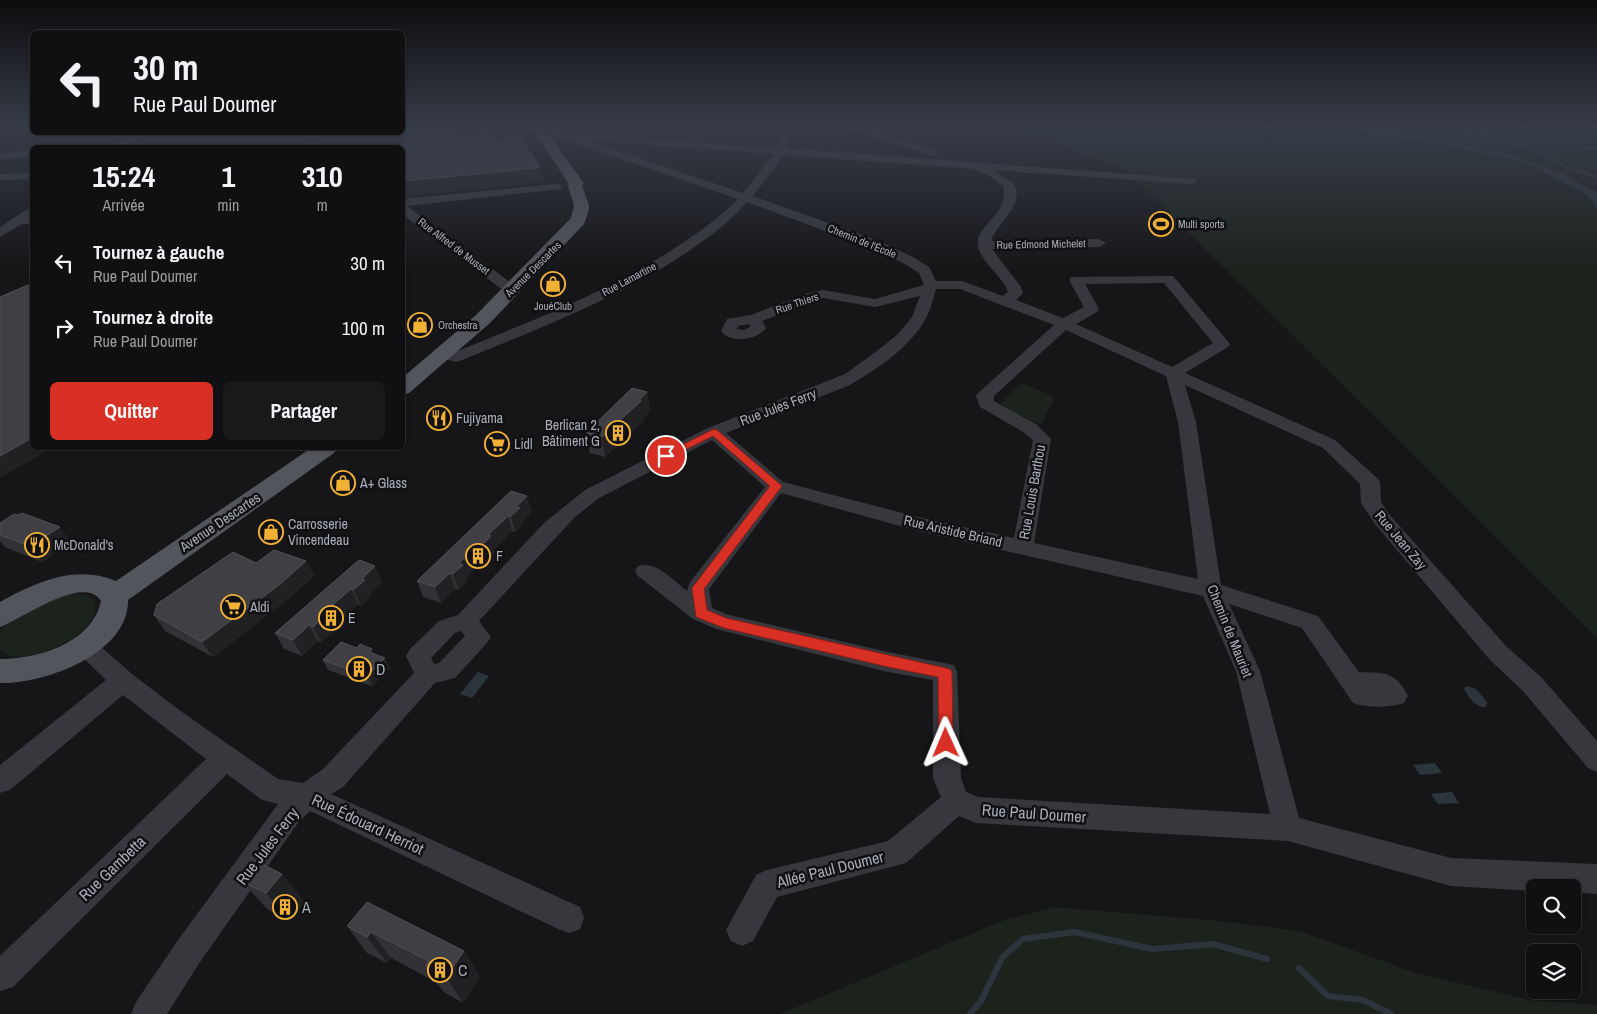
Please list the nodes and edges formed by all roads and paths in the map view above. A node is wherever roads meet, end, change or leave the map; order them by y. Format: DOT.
graph roads {
  1 [pos="560,174"];
  2 [pos="677,174"];
  3 [pos="765,174"];
  4 [pos="994,174"];
  5 [pos="1102,174"];
  6 [pos="30,176"];
  7 [pos="0,177"];
  8 [pos="1191,181"];
  9 [pos="565,185"];
  10 [pos="752,193"];
  11 [pos="405,203"];
  12 [pos="405,210"];
  13 [pos="30,212"];
  14 [pos="19,220"];
  15 [pos="30,220"];
  16 [pos="0,232"];
  17 [pos="1099,243"];
  18 [pos="984,245"];
  19 [pos="505,285"];
  20 [pos="930,287"];
  21 [pos="1006,301"];
  22 [pos="754,319"];
  23 [pos="1064,324"];
  24 [pos="444,354"];
  25 [pos="1173,373"];
  26 [pos="405,374"];
  27 [pos="405,386"];
  28 [pos="714,432"];
  29 [pos="305,450"];
  30 [pos="323,450"];
  31 [pos="776,486"];
  32 [pos="1023,547"];
  33 [pos="646,571"];
  34 [pos="102,590"];
  35 [pos="1210,590"];
  36 [pos="701,613"];
  37 [pos="0,616"];
  38 [pos="84,646"];
  39 [pos="0,671"];
  40 [pos="123,681"];
  41 [pos="1352,682"];
  42 [pos="224,758"];
  43 [pos="1597,760"];
  44 [pos="0,781"];
  45 [pos="306,796"];
  46 [pos="956,801"];
  47 [pos="1288,828"];
  48 [pos="1597,880"];
  49 [pos="569,918"];
  50 [pos="742,930"];
  51 [pos="0,975"];
  52 [pos="148,1014"];
  1 -- 9 [label="main road, Avenue Descartes"];
  2 -- 10 [label="street, Chemin de l'École"];
  3 -- 10 [label="street, Rue Lamartine"];
  4 -- 18 [label="street"];
  5 -- 8 [label="street"];
  6 -- 7 [label="street"];
  9 -- 11 [label="street"];
  9 -- 19 [label="main road, Avenue Descartes"];
  9 -- 24 [label="main road, Avenue Descartes"];
  10 -- 20 [label="street, Chemin de l'École"];
  10 -- 24 [label="street, Rue Lamartine"];
  12 -- 19 [label="street, Rue Alfred de Musset"];
  13 -- 14 [label="street"];
  14 -- 15 [label="street"];
  14 -- 16 [label="street"];
  17 -- 18 [label="street, Rue Edmond Michelet"];
  18 -- 21 [label="street"];
  19 -- 26 [label="main road, Avenue Descartes"];
  20 -- 21 [label="street"];
  20 -- 22 [label="street, Rue Thiers"];
  20 -- 28 [label="street, Rue Jules Ferry"];
  21 -- 23 [label="street"];
  23 -- 25 [label="street"];
  23 -- 25 [label="street"];
  23 -- 32 [label="street, Rue Louis Barthou"];
  24 -- 27 [label="main road, Avenue Descartes"];
  25 -- 35 [label="street, Chemin de Mauriet"];
  25 -- 43 [label="street, Rue Jean Zay"];
  28 -- 31 [label="street, Rue Aristide Briand"];
  28 -- 45 [label="street, Rue Jules Ferry"];
  29 -- 34 [label="main road, Avenue Descartes"];
  30 -- 34 [label="main road, Avenue Descartes"];
  31 -- 32 [label="street, Rue Aristide Briand"];
  31 -- 36 [label="street"];
  32 -- 35 [label="street, Rue Aristide Briand"];
  33 -- 36 [label="street"];
  34 -- 37 [label="main road, Avenue Descartes"];
  34 -- 38 [label="main road"];
  35 -- 41 [label="street, Rue Aristide Briand"];
  35 -- 47 [label="street, Chemin de Mauriet"];
  36 -- 46 [label="street"];
  38 -- 39 [label="main road"];
  38 -- 40 [label="street, Rue Édouard Herriot"];
  40 -- 42 [label="street, Rue Édouard Herriot"];
  40 -- 44 [label="street"];
  42 -- 45 [label="street, Rue Édouard Herriot"];
  42 -- 51 [label="street, Rue Gambetta"];
  45 -- 49 [label="street, Rue Édouard Herriot"];
  45 -- 52 [label="street, Rue Jules Ferry"];
  46 -- 47 [label="street, Rue Paul Doumer"];
  46 -- 50 [label="street, Allée Paul Doumer"];
  47 -- 48 [label="street"];
}
